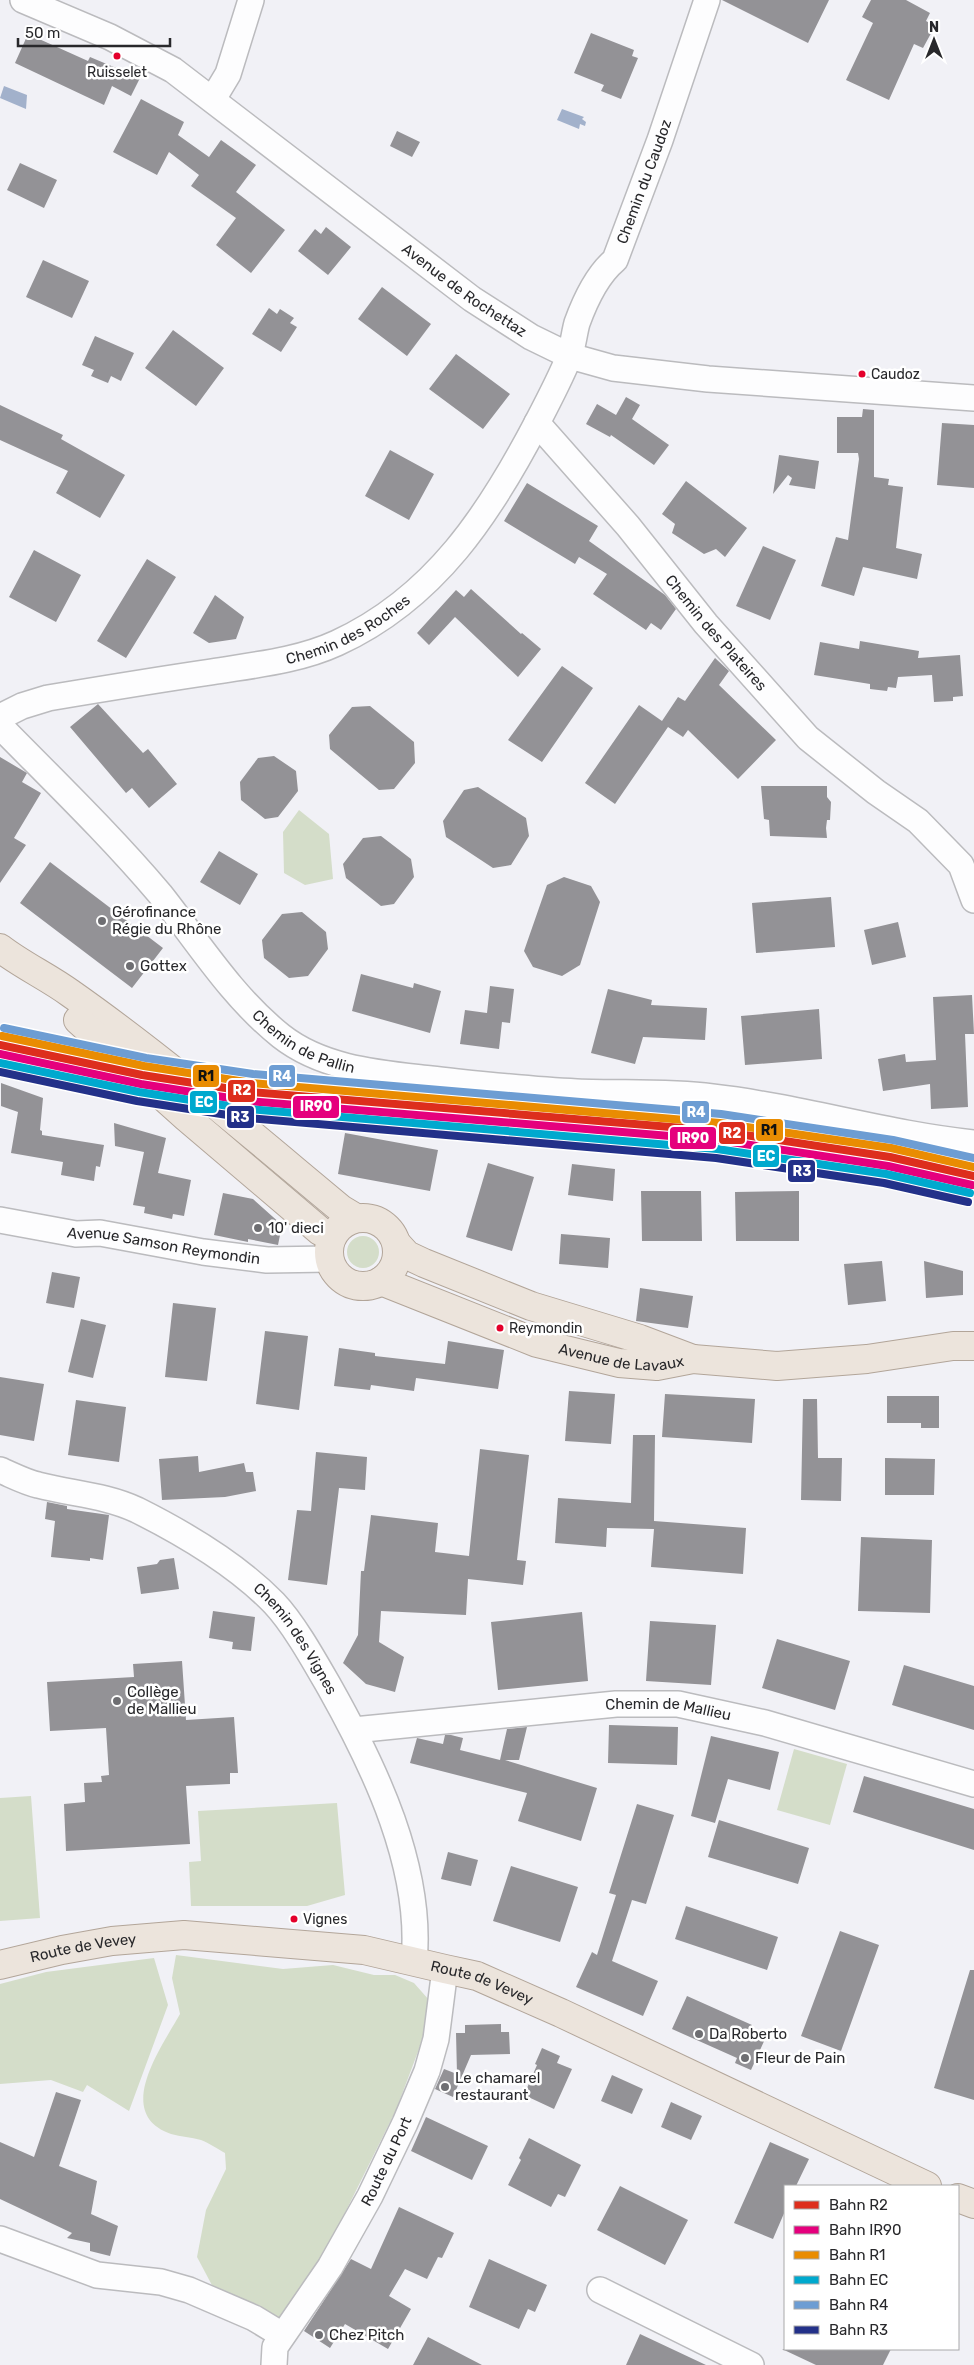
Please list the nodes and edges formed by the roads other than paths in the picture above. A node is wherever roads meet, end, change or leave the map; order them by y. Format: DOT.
graph roads {
  1 [pos="23,0"];
  2 [pos="251,0"];
  3 [pos="707,0"];
  4 [pos="213,100"];
  5 [pos="570,356"];
  6 [pos="974,398"];
  7 [pos="537,423"];
  8 [pos="0,717"];
  9 [pos="0,726"];
  10 [pos="974,900"];
  11 [pos="0,948"];
  12 [pos="22,964"];
  13 [pos="974,1143"];
  14 [pos="356,1218"];
  15 [pos="0,1220"];
  16 [pos="397,1244"];
  17 [pos="330,1248"];
  18 [pos="382,1281"];
  19 [pos="974,1346"];
  20 [pos="693,1359"];
  21 [pos="0,1470"];
  22 [pos="354,1730"];
  23 [pos="974,1784"];
  24 [pos="414,1962"];
  25 [pos="0,1965"];
  26 [pos="444,1968"];
  27 [pos="925,2185"];
  28 [pos="959,2198"];
  29 [pos="974,2204"];
  30 [pos="0,2240"];
  31 [pos="600,2290"];
  32 [pos="282,2335"];
  33 [pos="274,2365"];
  34 [pos="751,2365"];
  1 -- 4 [label="street, Avenue de Rochettaz"];
  2 -- 4 [label="street"];
  3 -- 5 [label="street, Chemin du Caudoz"];
  4 -- 5 [label="street, Avenue de Rochettaz"];
  5 -- 6 [label="street, Avenue de Rochettaz"];
  5 -- 7 [label="street, Chemin des Roches"];
  7 -- 8 [label="street, Chemin des Roches"];
  7 -- 10 [label="street, Chemin des Plateires"];
  9 -- 13 [label="street, Chemin de Pallin"];
  11 -- 12 [label="main road"];
  12 -- 14 [label="main road"];
  12 -- 17 [label="main road"];
  14 -- 16 [label="main road"];
  14 -- 17 [label="main road"];
  15 -- 17 [label="street, Avenue Samson Reymondin"];
  16 -- 18 [label="main road"];
  16 -- 20 [label="main road, Avenue de Lavaux"];
  17 -- 18 [label="main road"];
  18 -- 20 [label="main road, Avenue de Lavaux"];
  19 -- 20 [label="main road, Avenue de Lavaux"];
  21 -- 22 [label="street, Chemin des Vignes"];
  22 -- 23 [label="street, Chemin de Mallieu"];
  22 -- 24 [label="street, Chemin des Vignes"];
  24 -- 25 [label="main road, Route de Vevey"];
  24 -- 26 [label="main road, Route de Vevey"];
  26 -- 27 [label="main road, Route de Vevey"];
  26 -- 32 [label="street, Route du Port"];
  28 -- 29 [label="main road"];
  30 -- 32 [label="street"];
  31 -- 34 [label="street"];
  32 -- 33 [label="street, Route du Port"];
}
